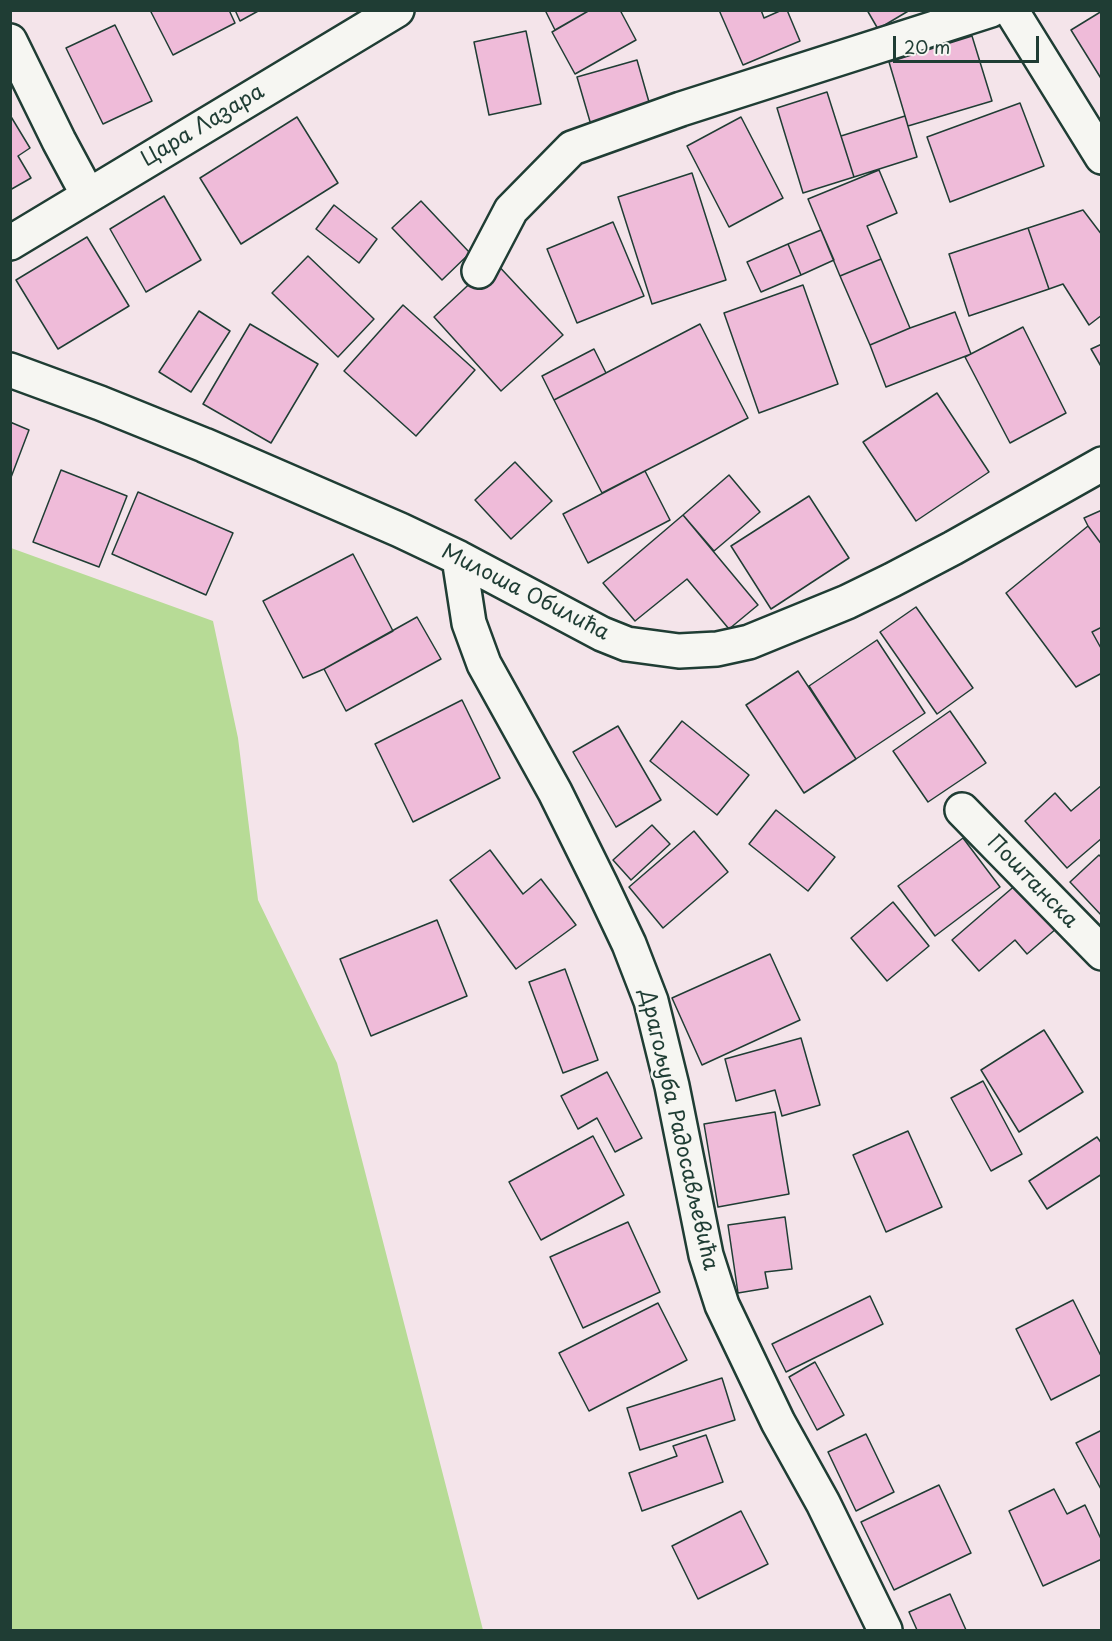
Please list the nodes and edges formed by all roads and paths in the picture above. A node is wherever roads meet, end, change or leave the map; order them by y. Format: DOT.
graph roads {
  1 [pos="397,10"];
  2 [pos="991,10"];
  3 [pos="1011,10"];
  4 [pos="10,41"];
  5 [pos="1101,157"];
  6 [pos="88,195"];
  7 [pos="10,243"];
  8 [pos="479,271"];
  9 [pos="10,370"];
  10 [pos="1101,464"];
  11 [pos="459,558"];
  12 [pos="962,810"];
  13 [pos="1101,953"];
  14 [pos="885,1630"];
  1 -- 6 [label="street, Цара Лазара"];
  2 -- 8 [label="street"];
  3 -- 5 [label="street"];
  4 -- 6 [label="street"];
  6 -- 7 [label="street, Цара Лазара"];
  9 -- 11 [label="street, Милоша Обилића"];
  10 -- 11 [label="street, Милоша Обилића"];
  11 -- 14 [label="street, Драгољуба Радосављевића"];
  12 -- 13 [label="street, Поштанска"];
}
